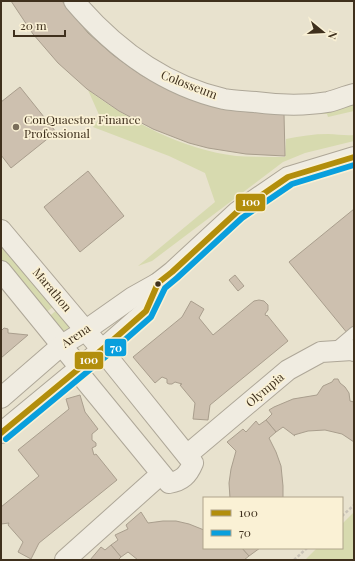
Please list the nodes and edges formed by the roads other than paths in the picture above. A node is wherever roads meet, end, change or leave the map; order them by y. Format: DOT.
graph roads {
  1 [pos="74,1"];
  2 [pos="354,94"];
  3 [pos="354,157"];
  4 [pos="1,230"];
  5 [pos="1,271"];
  6 [pos="158,283"];
  7 [pos="86,330"];
  8 [pos="354,332"];
  9 [pos="62,345"];
  10 [pos="102,350"];
  11 [pos="331,351"];
  12 [pos="354,351"];
  13 [pos="80,368"];
  14 [pos="1,398"];
  15 [pos="1,433"];
  16 [pos="187,455"];
  17 [pos="161,474"];
  18 [pos="65,560"];
  1 -- 2 [label="street, Colosseum"];
  3 -- 6 [label="street, Arena"];
  4 -- 7 [label="street, Marathon"];
  5 -- 9 [label="street"];
  6 -- 7 [label="street, Arena"];
  6 -- 10 [label="street, Arena"];
  7 -- 9 [label="street, Arena"];
  7 -- 10 [label="street, Marathon"];
  8 -- 11 [label="lane"];
  9 -- 13 [label="street"];
  9 -- 14 [label="street, Arena"];
  10 -- 13 [label="street, Arena"];
  10 -- 16 [label="street"];
  11 -- 12 [label="street, Olympia"];
  11 -- 16 [label="street, Olympia"];
  13 -- 15 [label="street, Arena"];
  13 -- 17 [label="street"];
  16 -- 17 [label="street"];
  17 -- 18 [label="street"];
}
